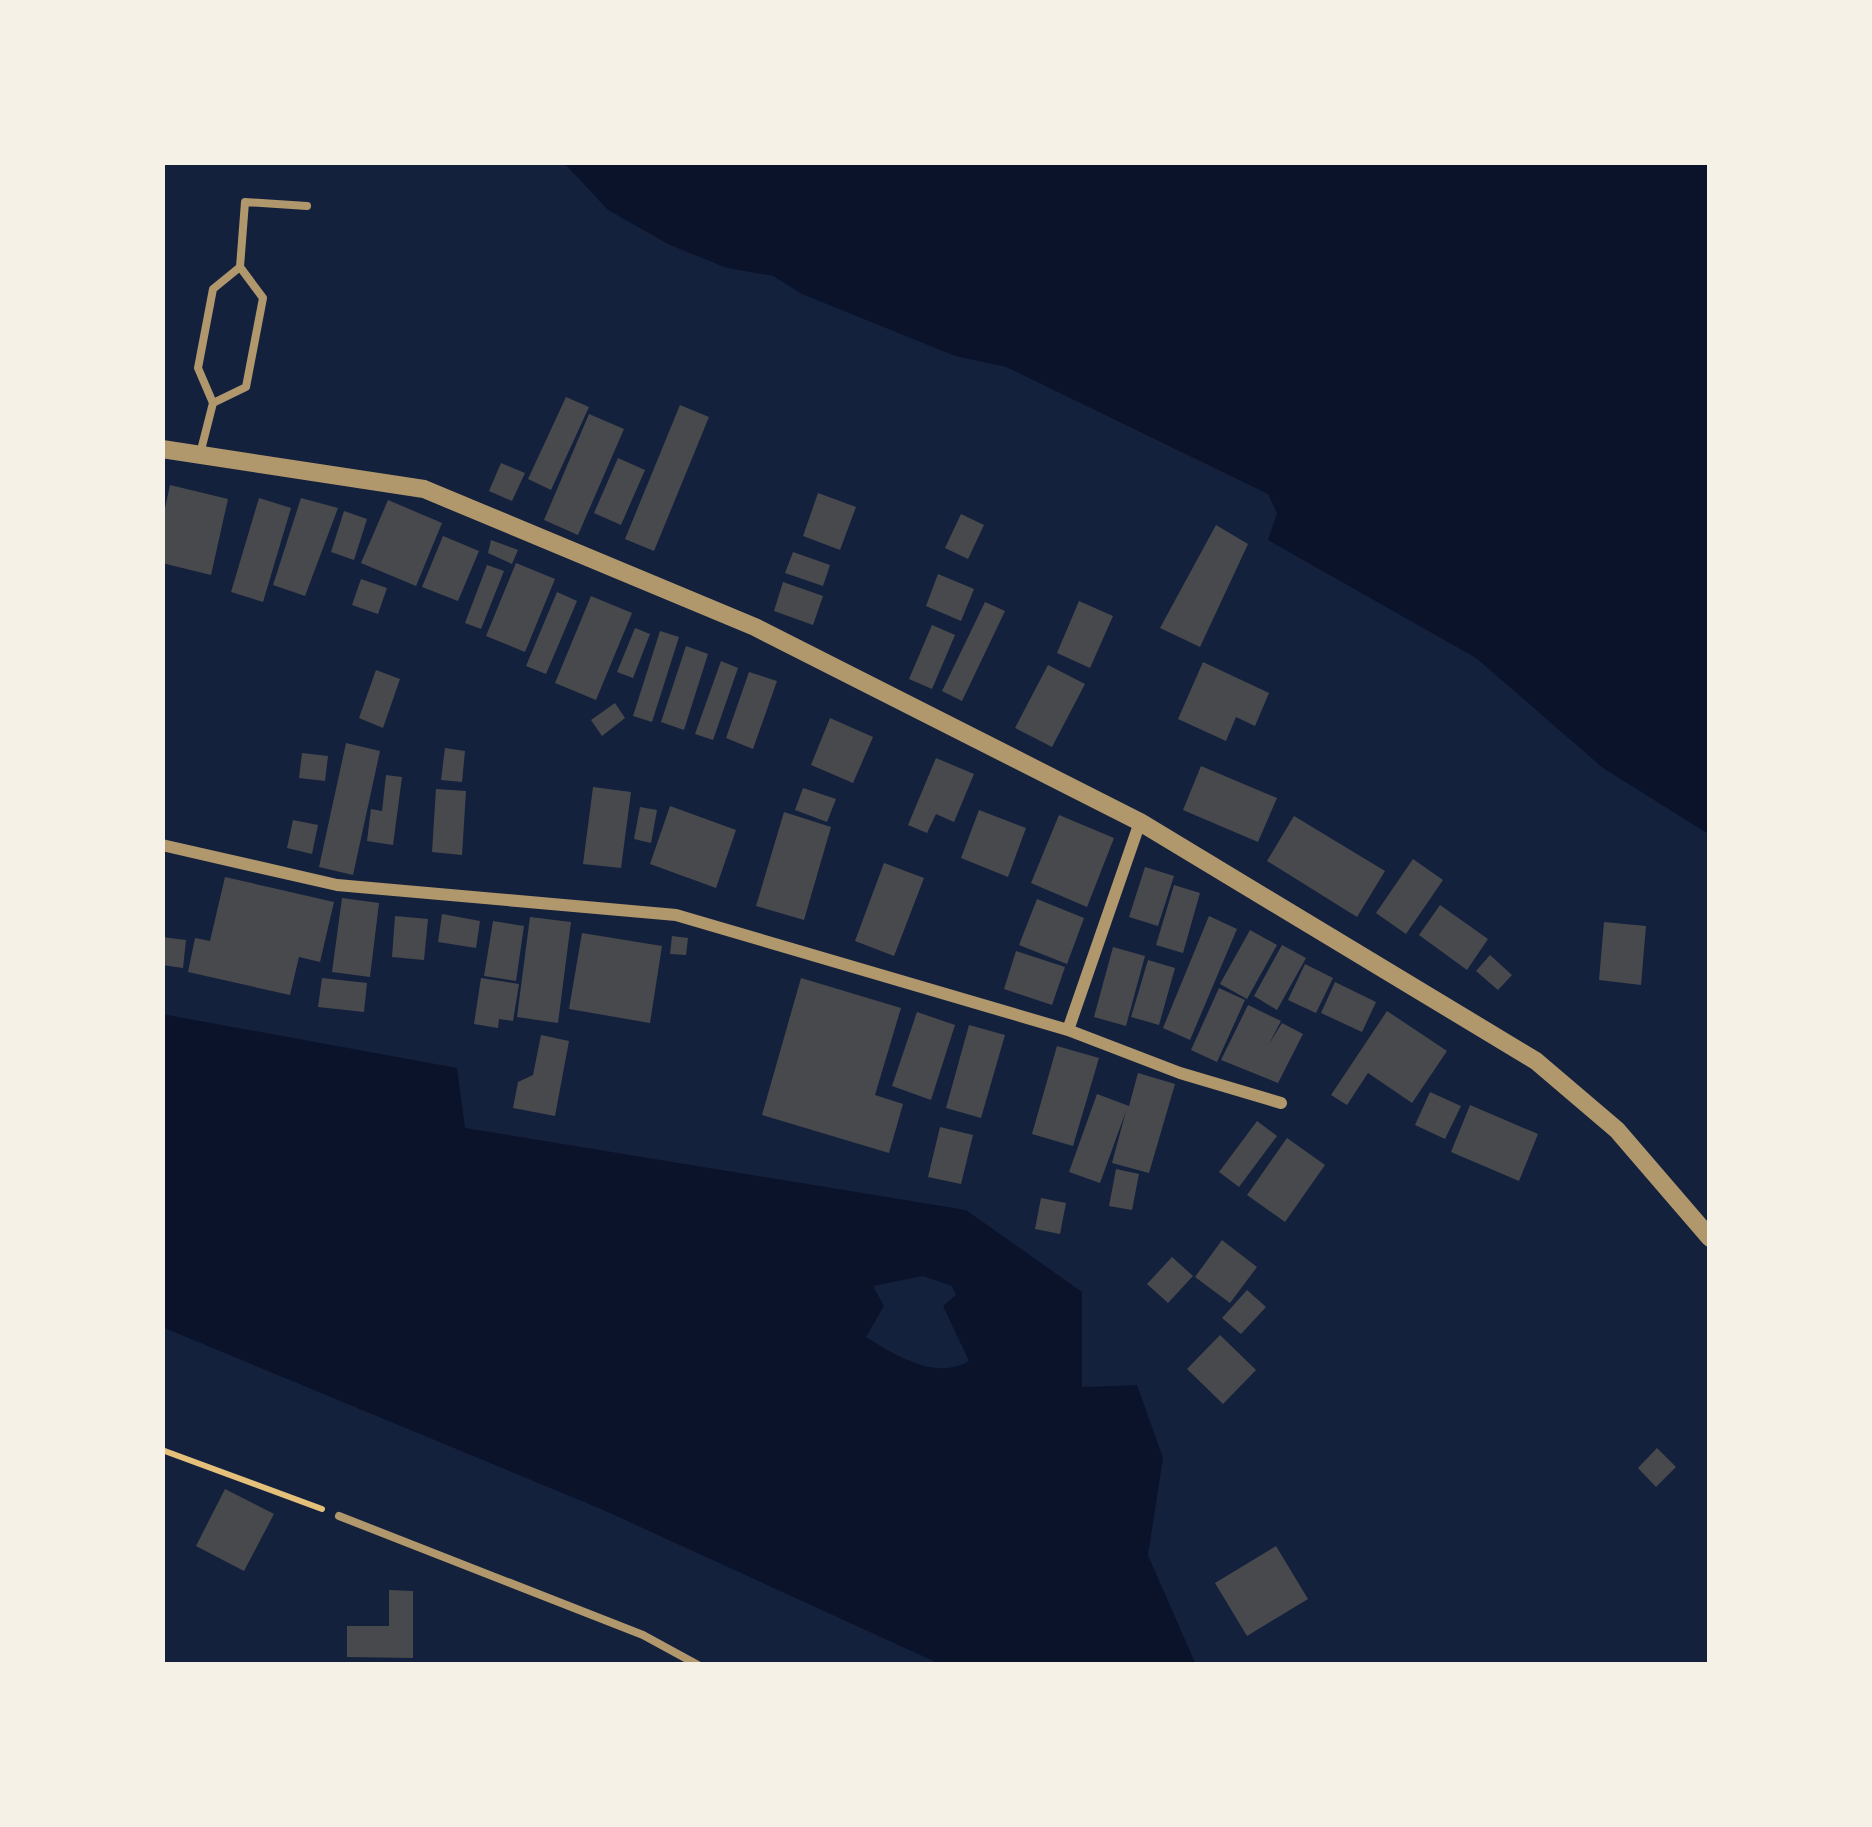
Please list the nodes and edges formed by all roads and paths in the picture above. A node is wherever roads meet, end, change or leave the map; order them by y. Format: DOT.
graph roads {
  1 [pos="307,206"];
  2 [pos="240,267"];
  3 [pos="213,404"];
  4 [pos="162,449"];
  5 [pos="200,456"];
  6 [pos="1140,822"];
  7 [pos="162,845"];
  8 [pos="1068,1030"];
  9 [pos="1281,1103"];
  10 [pos="1710,1238"];
  11 [pos="162,1450"];
  12 [pos="339,1516"];
  13 [pos="698,1665"];
  1 -- 2 [label="lane"];
  2 -- 3 [label="lane"];
  2 -- 3 [label="lane"];
  3 -- 5 [label="lane"];
  4 -- 5 [label="street"];
  5 -- 6 [label="street"];
  6 -- 8 [label="street"];
  6 -- 10 [label="street"];
  7 -- 8 [label="street"];
  8 -- 9 [label="street"];
  11 -- 12 [label="path"];
  12 -- 13 [label="lane"];
}
